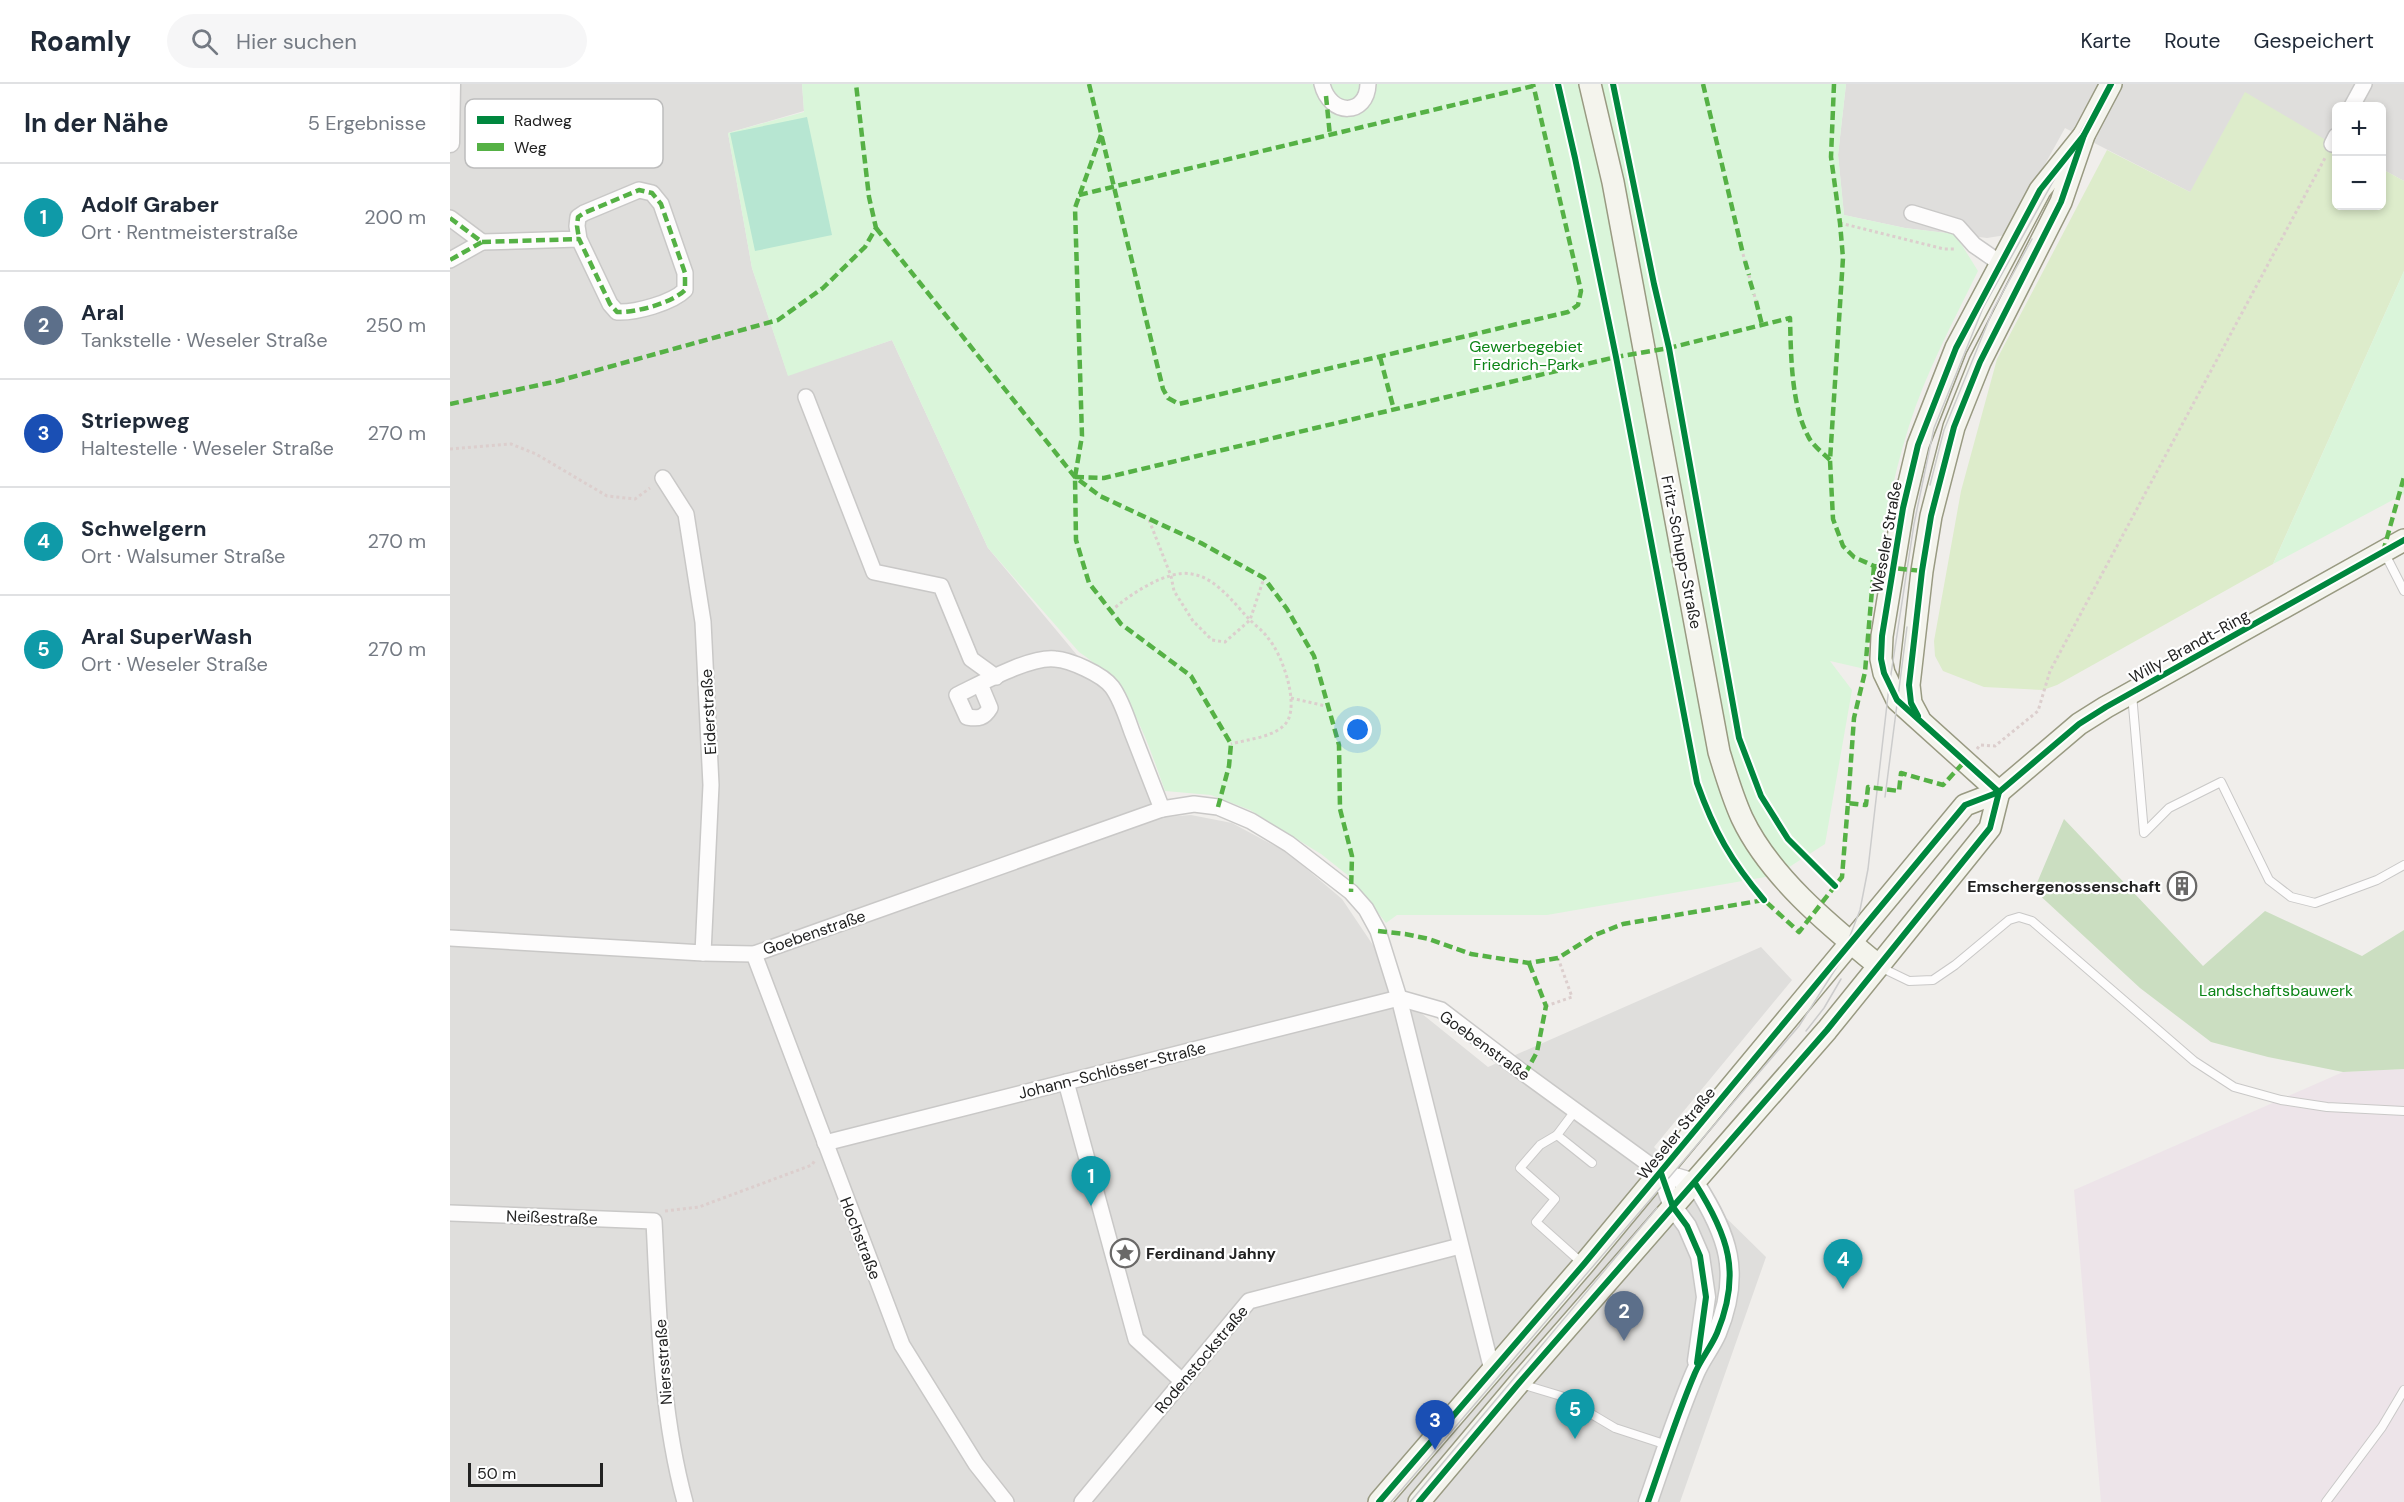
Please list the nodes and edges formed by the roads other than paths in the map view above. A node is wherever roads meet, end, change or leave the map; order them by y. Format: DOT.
graph roads {
  1 [pos="451,84"];
  2 [pos="1322,84"];
  3 [pos="1368,84"];
  4 [pos="1590,84"];
  5 [pos="2111,84"];
  6 [pos="2364,84"];
  7 [pos="2354,102"];
  8 [pos="2084,135"];
  9 [pos="450,142"];
  10 [pos="1912,213"];
  11 [pos="450,218"];
  12 [pos="579,239"];
  13 [pos="482,242"];
  14 [pos="450,260"];
  15 [pos="2000,263"];
  16 [pos="806,397"];
  17 [pos="663,478"];
  18 [pos="2404,540"];
  19 [pos="2383,552"];
  20 [pos="2404,591"];
  21 [pos="996,676"];
  22 [pos="980,684"];
  23 [pos="2132,693"];
  24 [pos="1921,721"];
  25 [pos="1999,792"];
  26 [pos="1162,809"];
  27 [pos="2404,866"];
  28 [pos="450,938"];
  29 [pos="1850,942"];
  30 [pos="703,953"];
  31 [pos="754,954"];
  32 [pos="1879,966"];
  33 [pos="1399,998"];
  34 [pos="1066,1082"];
  35 [pos="1575,1111"];
  36 [pos="2404,1111"];
  37 [pos="1557,1135"];
  38 [pos="825,1143"];
  39 [pos="1593,1163"];
  40 [pos="1660,1173"];
  41 [pos="1695,1183"];
  42 [pos="1673,1207"];
  43 [pos="450,1213"];
  44 [pos="654,1221"];
  45 [pos="1460,1246"];
  46 [pos="1584,1264"];
  47 [pos="1492,1370"];
  48 [pos="1695,1372"];
  49 [pos="1182,1381"];
  50 [pos="1519,1383"];
  51 [pos="2404,1390"];
  52 [pos="1668,1446"];
  53 [pos="685,1502"];
  54 [pos="1006,1502"];
  55 [pos="1082,1502"];
  56 [pos="1379,1502"];
  57 [pos="1419,1502"];
  58 [pos="1648,1502"];
  59 [pos="2326,1502"];
  1 -- 9 [label="street"];
  2 -- 3 [label="street"];
  4 -- 29 [label="main road, Fritz-Schupp-Straße"];
  5 -- 8 [label="main road, Weseler Straße"];
  6 -- 7 [label="street"];
  8 -- 15 [label="main road, Weseler Straße"];
  8 -- 24 [label="main road, Weseler Straße"];
  10 -- 15 [label="street"];
  11 -- 13 [label="street"];
  12 -- 12 [label="street"];
  12 -- 13 [label="street"];
  13 -- 14 [label="street"];
  15 -- 24 [label="main road, Weseler Straße"];
  16 -- 21 [label="street"];
  17 -- 30 [label="street, Eiderstraße"];
  18 -- 19 [label="main road, Willy-Brandt-Ring"];
  19 -- 20 [label="lane"];
  19 -- 23 [label="main road, Willy-Brandt-Ring"];
  21 -- 22 [label="street"];
  21 -- 26 [label="street"];
  23 -- 25 [label="main road, Willy-Brandt-Ring"];
  23 -- 27 [label="lane"];
  24 -- 25 [label="main road, Weseler Straße"];
  25 -- 29 [label="main road, Weseler Straße"];
  25 -- 32 [label="main road"];
  26 -- 31 [label="street, Goebenstraße"];
  26 -- 33 [label="street, Goebenstraße"];
  28 -- 30 [label="street, Goebenstraße"];
  29 -- 32 [label="main road, Fritz-Schupp-Straße"];
  29 -- 40 [label="main road, Weseler Straße"];
  30 -- 31 [label="street, Goebenstraße"];
  31 -- 38 [label="street, Hochstraße"];
  32 -- 36 [label="lane"];
  32 -- 41 [label="main road"];
  33 -- 34 [label="street, Johann-Schlösser-Straße"];
  33 -- 35 [label="street, Goebenstraße"];
  33 -- 45 [label="street"];
  34 -- 38 [label="street, Johann-Schlösser-Straße"];
  34 -- 49 [label="street"];
  35 -- 37 [label="lane"];
  35 -- 40 [label="street, Goebenstraße"];
  37 -- 39 [label="lane"];
  37 -- 46 [label="lane"];
  38 -- 54 [label="street, Hochstraße"];
  40 -- 41 [label="street"];
  40 -- 42 [label="street"];
  40 -- 46 [label="main road, Weseler Straße"];
  41 -- 42 [label="main road"];
  41 -- 48 [label="street"];
  42 -- 48 [label="street"];
  42 -- 50 [label="main road"];
  43 -- 44 [label="street, Neißestraße"];
  44 -- 53 [label="street, Niersstraße"];
  45 -- 47 [label="street"];
  45 -- 49 [label="street, Rodenstockstraße"];
  46 -- 47 [label="main road, Weseler Straße"];
  47 -- 56 [label="main road, Weseler Straße"];
  48 -- 52 [label="street"];
  49 -- 55 [label="street, Rodenstockstraße"];
  50 -- 52 [label="lane"];
  50 -- 57 [label="main road"];
  51 -- 59 [label="lane"];
  52 -- 58 [label="street"];
}
